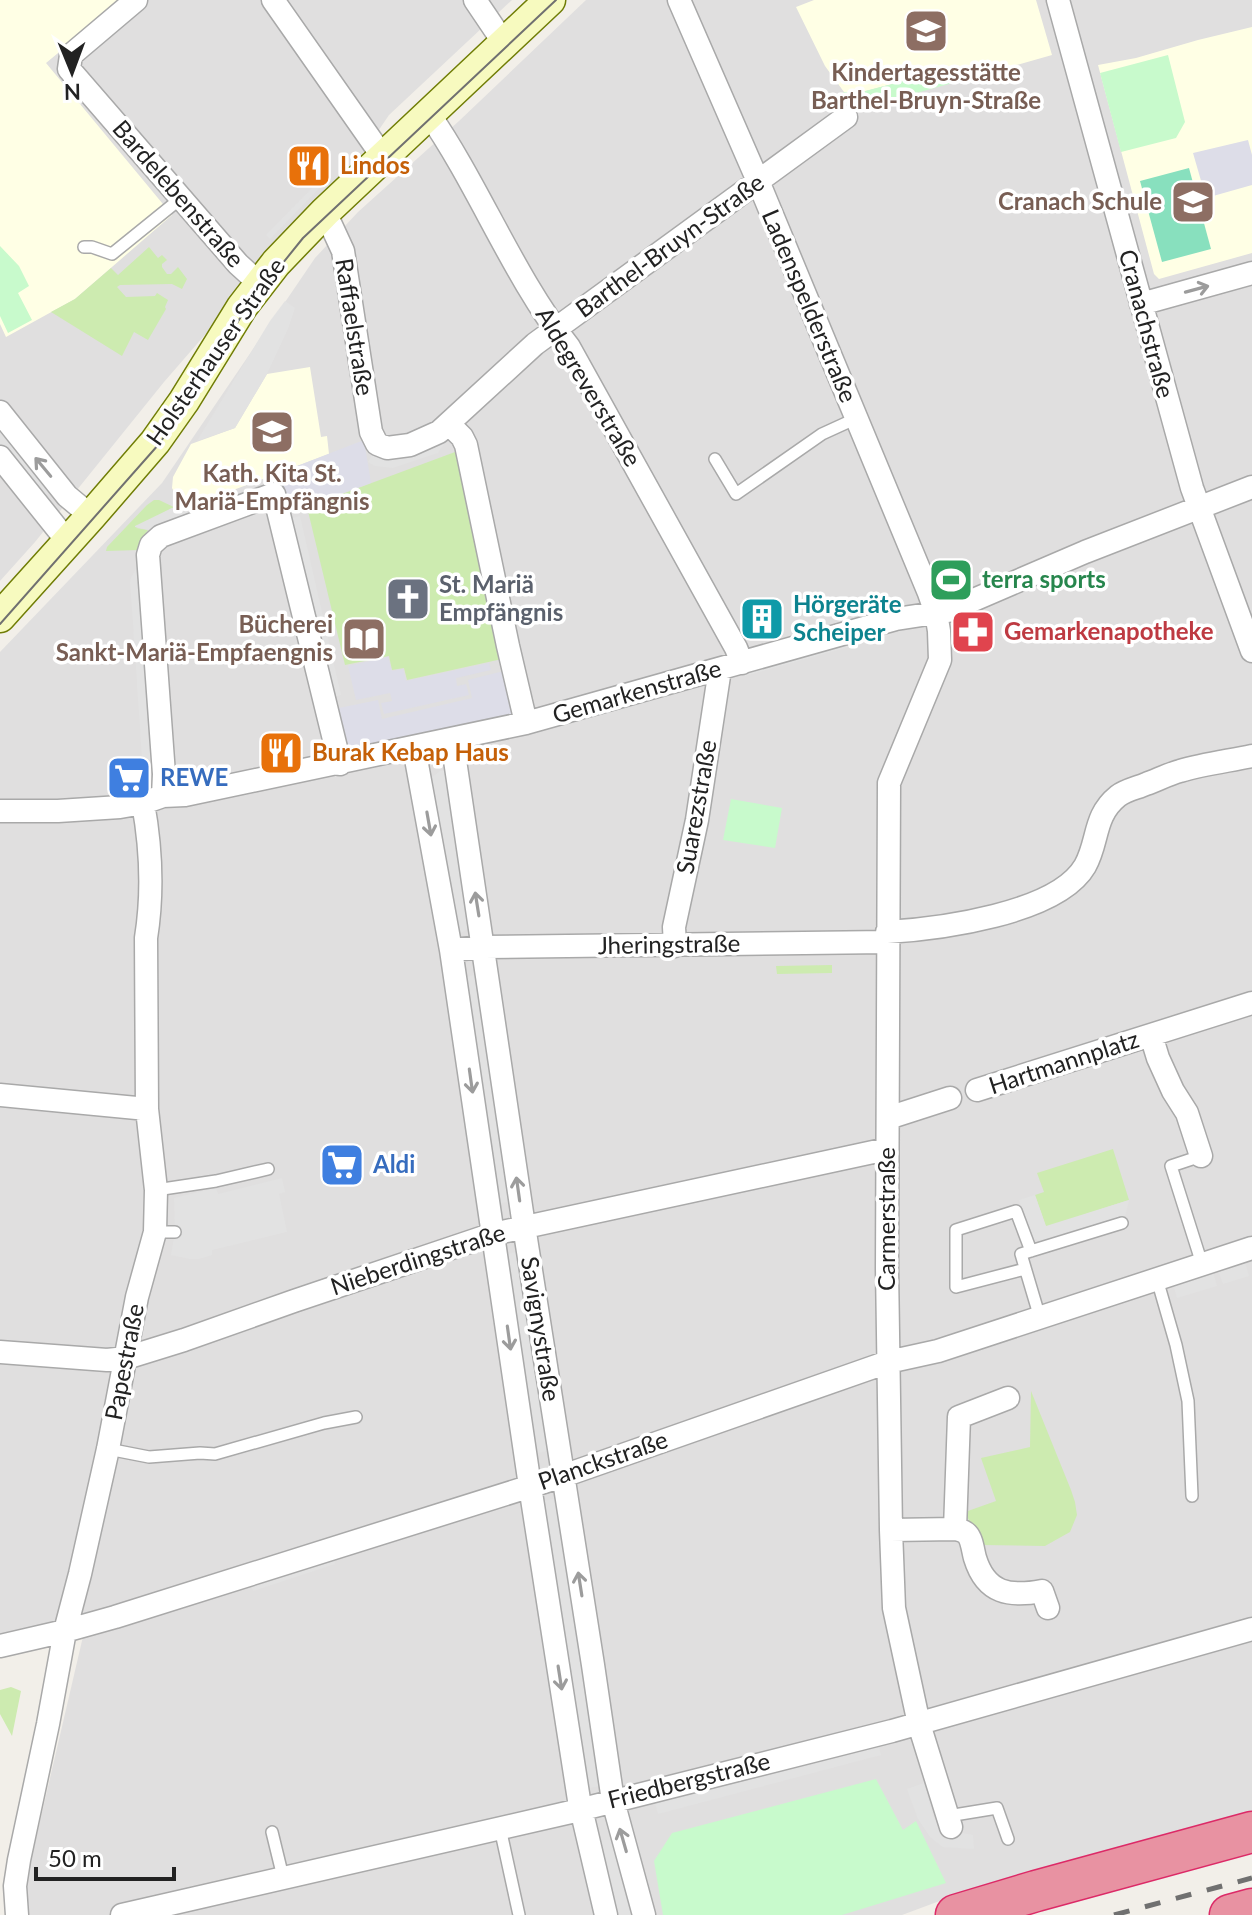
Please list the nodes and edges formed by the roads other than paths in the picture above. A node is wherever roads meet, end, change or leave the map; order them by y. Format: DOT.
graph roads {
  1 [pos="136,0"];
  2 [pos="273,0"];
  3 [pos="475,0"];
  4 [pos="550,0"];
  5 [pos="679,0"];
  6 [pos="1058,0"];
  7 [pos="504,43"];
  8 [pos="429,114"];
  9 [pos="846,117"];
  10 [pos="383,157"];
  11 [pos="758,181"];
  12 [pos="180,199"];
  13 [pos="325,212"];
  14 [pos="84,247"];
  15 [pos="1252,273"];
  16 [pos="260,284"];
  17 [pos="1141,304"];
  18 [pos="555,330"];
  19 [pos="0,412"];
  20 [pos="857,418"];
  21 [pos="449,424"];
  22 [pos="377,444"];
  23 [pos="0,457"];
  24 [pos="715,459"];
  25 [pos="1252,487"];
  26 [pos="1199,507"];
  27 [pos="91,516"];
  28 [pos="68,542"];
  29 [pos="936,613"];
  30 [pos="0,617"];
  31 [pos="1252,651"];
  32 [pos="742,663"];
  33 [pos="720,669"];
  34 [pos="526,723"];
  35 [pos="452,740"];
  36 [pos="414,748"];
  37 [pos="1252,756"];
  38 [pos="340,764"];
  39 [pos="153,800"];
  40 [pos="0,811"];
  41 [pos="887,937"];
  42 [pos="675,946"];
  43 [pos="484,947"];
  44 [pos="451,950"];
  45 [pos="1252,1003"];
  46 [pos="1151,1035"];
  47 [pos="977,1090"];
  48 [pos="0,1095"];
  49 [pos="950,1098"];
  50 [pos="147,1109"];
  51 [pos="888,1118"];
  52 [pos="887,1149"];
  53 [pos="1201,1156"];
  54 [pos="268,1169"];
  55 [pos="156,1190"];
  56 [pos="1122,1223"];
  57 [pos="524,1226"];
  58 [pos="493,1234"];
  59 [pos="1252,1248"];
  60 [pos="1031,1251"];
  61 [pos="1202,1264"];
  62 [pos="1025,1269"];
  63 [pos="1157,1279"];
  64 [pos="1040,1318"];
  65 [pos="0,1352"];
  66 [pos="126,1358"];
  67 [pos="888,1362"];
  68 [pos="1008,1398"];
  69 [pos="356,1417"];
  70 [pos="108,1449"];
  71 [pos="563,1476"];
  72 [pos="530,1486"];
  73 [pos="1192,1496"];
  74 [pos="955,1529"];
  75 [pos="891,1530"];
  76 [pos="1048,1608"];
  77 [pos="1252,1629"];
  78 [pos="65,1631"];
  79 [pos="0,1646"];
  80 [pos="919,1724"];
  81 [pos="613,1801"];
  82 [pos="581,1809"];
  83 [pos="950,1822"];
  84 [pos="500,1827"];
  85 [pos="272,1832"];
  86 [pos="1252,1832"];
  87 [pos="1008,1839"];
  88 [pos="1252,1857"];
  89 [pos="283,1877"];
  90 [pos="1252,1909"];
  91 [pos="127,1914"];
  92 [pos="17,1915"];
  93 [pos="519,1915"];
  94 [pos="606,1915"];
  95 [pos="644,1915"];
  96 [pos="956,1915"];
  97 [pos="1032,1915"];
  98 [pos="1230,1915"];
  1 -- 12 [label="street, Bardelebenstraße"];
  2 -- 10 [label="street"];
  3 -- 7 [label="street"];
  4 -- 7 [label="main road, Holsterhauser Straße"];
  5 -- 11 [label="street, Ladenspelderstraße"];
  6 -- 17 [label="street, Cranachstraße"];
  7 -- 8 [label="main road, Holsterhauser Straße"];
  8 -- 10 [label="main road, Holsterhauser Straße"];
  8 -- 18 [label="street, Aldegreverstraße"];
  9 -- 11 [label="street, Barthel-Bruyn-Straße"];
  10 -- 13 [label="main road, Holsterhauser Straße"];
  11 -- 18 [label="street, Barthel-Bruyn-Straße"];
  11 -- 20 [label="street, Ladenspelderstraße"];
  12 -- 14 [label="lane"];
  12 -- 16 [label="street, Bardelebenstraße"];
  13 -- 16 [label="main road, Holsterhauser Straße"];
  13 -- 22 [label="street, Raffaelstraße"];
  17 -- 15 [label="street, one-way"];
  16 -- 27 [label="main road, Holsterhauser Straße"];
  17 -- 26 [label="street, Cranachstraße"];
  18 -- 21 [label="street, Barthel-Bruyn-Straße"];
  18 -- 32 [label="street, Aldegreverstraße"];
  27 -- 19 [label="street, one-way"];
  20 -- 24 [label="lane"];
  20 -- 29 [label="street, Ladenspelderstraße"];
  21 -- 22 [label="street, Barthel-Bruyn-Straße"];
  21 -- 34 [label="street"];
  23 -- 28 [label="street"];
  25 -- 26 [label="street, Gemarkenstraße"];
  26 -- 29 [label="street, Gemarkenstraße"];
  26 -- 31 [label="street, Cranachstraße"];
  27 -- 28 [label="main road, Holsterhauser Straße"];
  28 -- 30 [label="main road, Holsterhauser Straße"];
  29 -- 32 [label="street, Gemarkenstraße"];
  29 -- 41 [label="street, Carmerstraße"];
  32 -- 33 [label="street, Gemarkenstraße"];
  33 -- 34 [label="street, Gemarkenstraße"];
  33 -- 42 [label="street, Suarezstraße"];
  34 -- 35 [label="street, Gemarkenstraße"];
  35 -- 36 [label="street, Gemarkenstraße"];
  43 -- 35 [label="street, Savignystraße, one-way"];
  36 -- 38 [label="street, Gemarkenstraße"];
  36 -- 44 [label="street, Savignystraße, one-way"];
  37 -- 41 [label="street, Jheringstraße"];
  38 -- 39 [label="street, Gemarkenstraße"];
  38 -- 39 [label="street, Papestraße"];
  39 -- 40 [label="street, Gemarkenstraße"];
  39 -- 50 [label="street, Papestraße"];
  41 -- 42 [label="street, Jheringstraße"];
  41 -- 51 [label="street, Carmerstraße"];
  42 -- 43 [label="street, Jheringstraße"];
  43 -- 44 [label="street, Jheringstraße"];
  57 -- 43 [label="street, Savignystraße, one-way"];
  44 -- 58 [label="street, Savignystraße, one-way"];
  45 -- 46 [label="street, Hartmannplatz"];
  46 -- 47 [label="street, Hartmannplatz"];
  46 -- 53 [label="street"];
  48 -- 50 [label="street"];
  49 -- 51 [label="street"];
  50 -- 55 [label="street, Papestraße"];
  51 -- 52 [label="street, Carmerstraße"];
  52 -- 57 [label="street, Nieberdingstraße"];
  52 -- 67 [label="street, Carmerstraße"];
  53 -- 61 [label="lane"];
  54 -- 55 [label="lane"];
  55 -- 66 [label="street, Papestraße"];
  56 -- 60 [label="lane"];
  57 -- 58 [label="street, Nieberdingstraße"];
  57 -- 71 [label="street, Savignystraße"];
  58 -- 66 [label="street, Nieberdingstraße"];
  58 -- 72 [label="street, Savignystraße, one-way"];
  59 -- 61 [label="street, Planckstraße"];
  60 -- 62 [label="lane"];
  60 -- 62 [label="lane"];
  61 -- 63 [label="street, Planckstraße"];
  62 -- 64 [label="lane"];
  63 -- 64 [label="street, Planckstraße"];
  63 -- 73 [label="lane"];
  64 -- 67 [label="street, Planckstraße"];
  65 -- 66 [label="street, Nieberdingstraße"];
  66 -- 70 [label="street, Papestraße"];
  67 -- 71 [label="street, Planckstraße"];
  67 -- 75 [label="street, Carmerstraße"];
  68 -- 74 [label="street"];
  69 -- 70 [label="lane"];
  70 -- 78 [label="street, Papestraße"];
  71 -- 72 [label="street, Planckstraße"];
  81 -- 71 [label="street, Savignystraße, one-way"];
  72 -- 78 [label="street, Planckstraße"];
  72 -- 82 [label="street, Savignystraße, one-way"];
  74 -- 75 [label="street"];
  74 -- 76 [label="street"];
  75 -- 80 [label="street, Carmerstraße"];
  77 -- 80 [label="street, Friedbergstraße"];
  78 -- 79 [label="street, Planckstraße"];
  78 -- 92 [label="street, Papestraße"];
  80 -- 81 [label="street, Friedbergstraße"];
  80 -- 83 [label="street, Carmerstraße"];
  81 -- 82 [label="street, Friedbergstraße"];
  95 -- 81 [label="street, Savignystraße, one-way"];
  82 -- 84 [label="street, Friedbergstraße"];
  82 -- 94 [label="street, Savignystraße"];
  83 -- 87 [label="lane"];
  84 -- 89 [label="street, Friedbergstraße"];
  84 -- 93 [label="lane"];
  85 -- 89 [label="lane"];
  86 -- 96 [label="highway"];
  88 -- 97 [label="highway"];
  89 -- 91 [label="street, Friedbergstraße"];
  90 -- 98 [label="highway"];
}
